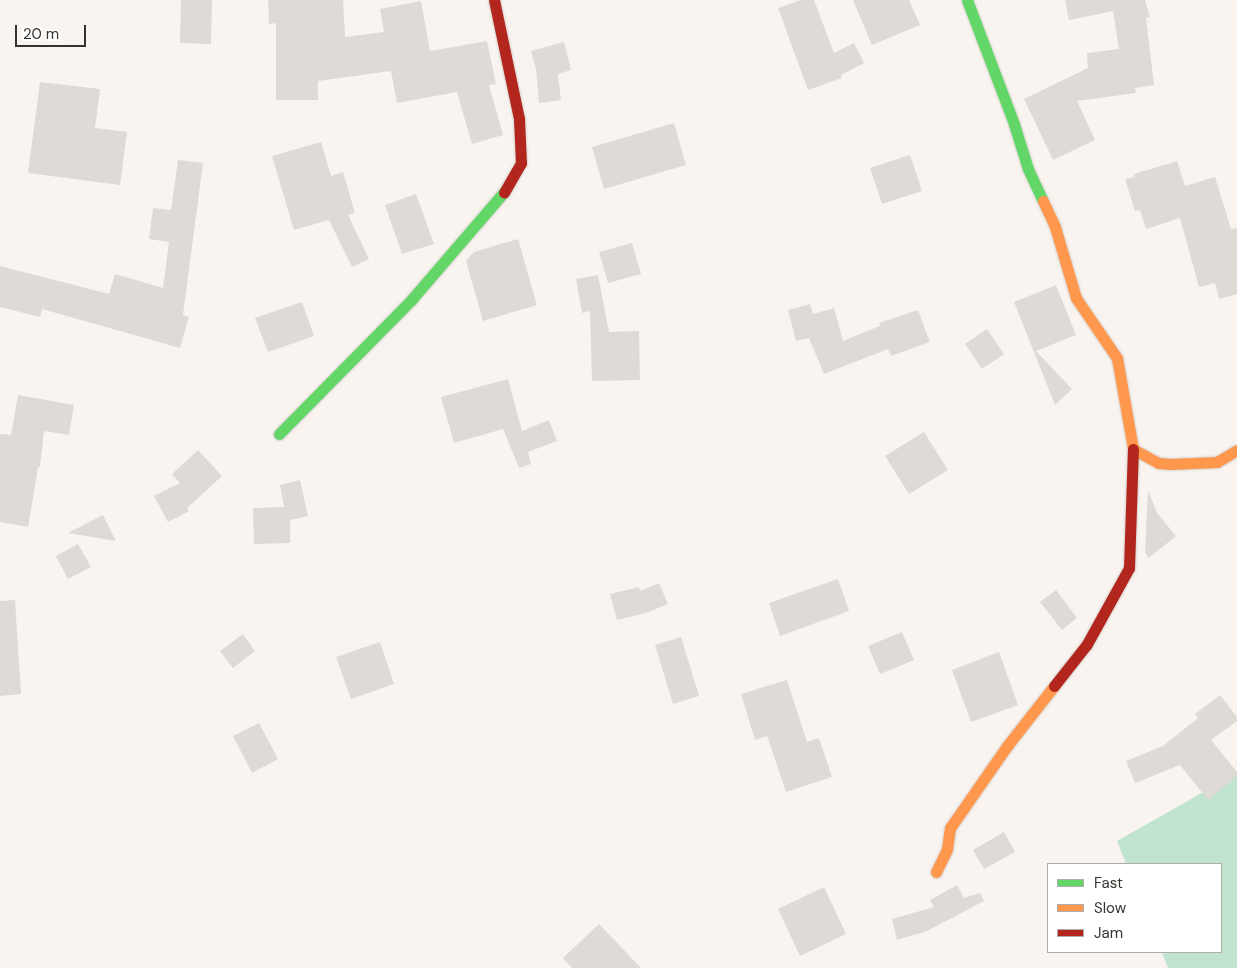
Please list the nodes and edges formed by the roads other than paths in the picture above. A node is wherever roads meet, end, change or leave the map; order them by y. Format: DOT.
graph roads {
  1 [pos="494,0"];
  2 [pos="967,0"];
  3 [pos="279,434"];
  4 [pos="1133,449"];
  5 [pos="1237,450"];
  6 [pos="936,872"];
  1 -- 3 [label="street"];
  2 -- 4 [label="street"];
  4 -- 5 [label="street"];
  4 -- 6 [label="street"];
}
